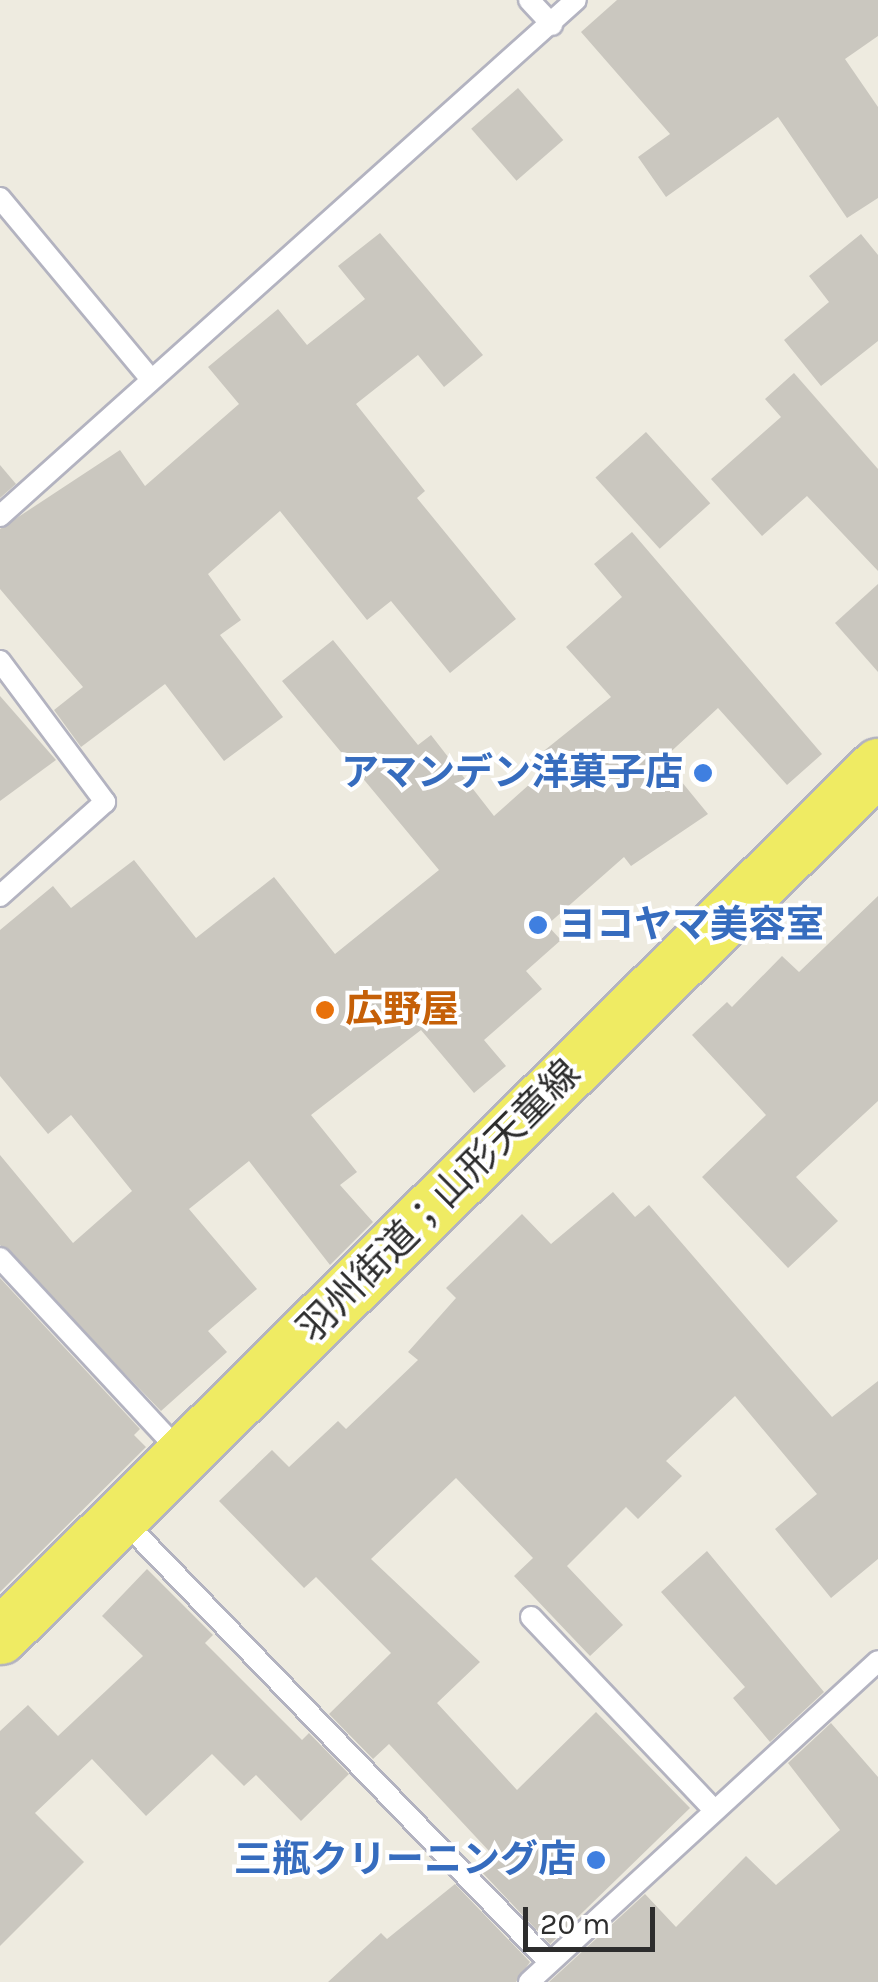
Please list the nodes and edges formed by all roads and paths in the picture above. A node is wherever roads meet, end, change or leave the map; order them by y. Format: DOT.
graph roads {
  1 [pos="529,0"];
  2 [pos="576,0"];
  3 [pos="552,25"];
  4 [pos="0,198"];
  5 [pos="150,378"];
  6 [pos="0,516"];
  7 [pos="0,661"];
  8 [pos="878,766"];
  9 [pos="0,896"];
  10 [pos="0,1258"];
  11 [pos="183,1456"];
  12 [pos="120,1518"];
  13 [pos="531,1617"];
  14 [pos="0,1636"];
  15 [pos="878,1660"];
  16 [pos="712,1808"];
  17 [pos="549,1962"];
  18 [pos="528,1982"];
  1 -- 3 [label="lane"];
  2 -- 3 [label="lane"];
  3 -- 5 [label="lane"];
  4 -- 5 [label="lane"];
  5 -- 6 [label="lane"];
  7 -- 9 [label="lane"];
  8 -- 11 [label="main road, 羽州街道；山形天童線"];
  10 -- 11 [label="lane"];
  11 -- 12 [label="main road, 羽州街道；山形天童線"];
  12 -- 14 [label="main road, 羽州街道；山形天童線"];
  12 -- 17 [label="lane"];
  13 -- 16 [label="lane"];
  15 -- 16 [label="lane"];
  16 -- 17 [label="lane"];
  17 -- 18 [label="lane"];
}
